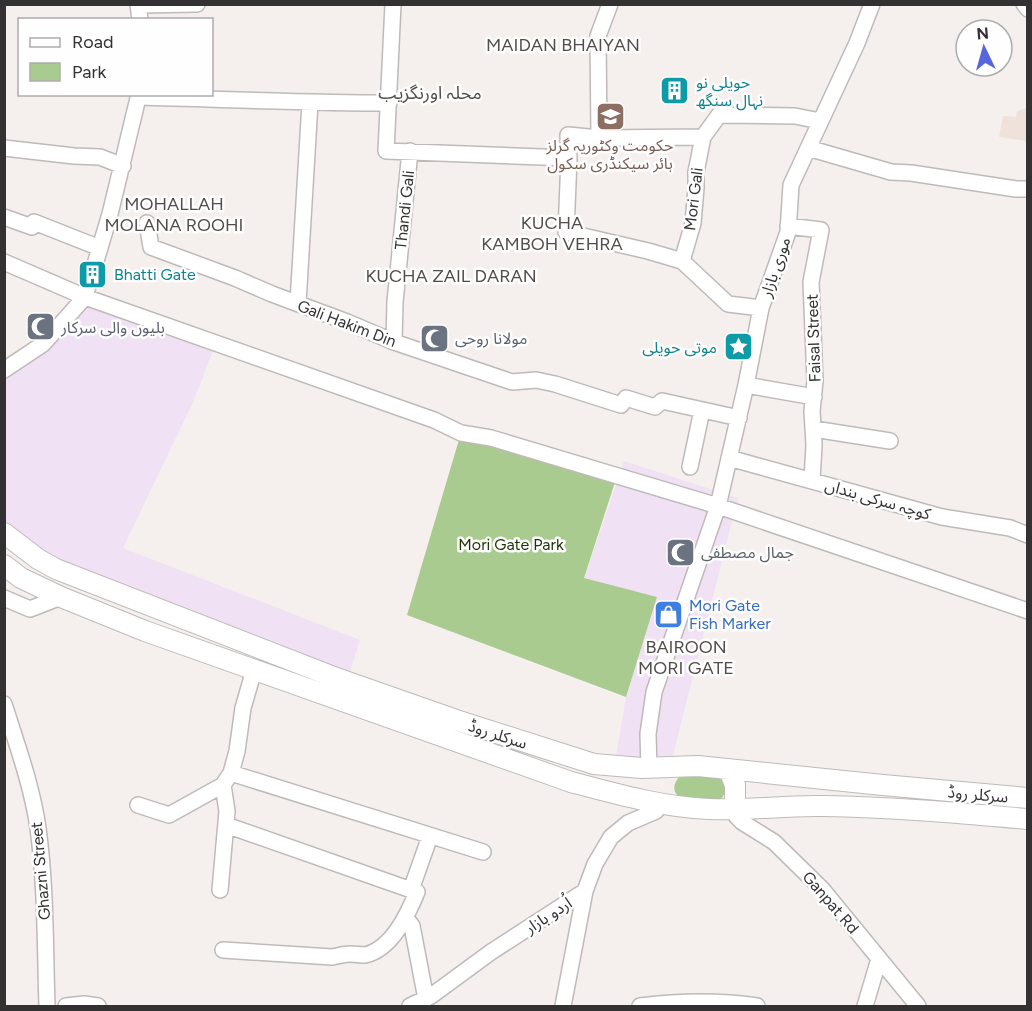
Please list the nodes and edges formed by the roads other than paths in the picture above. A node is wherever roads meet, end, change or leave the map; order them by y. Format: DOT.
graph roads {
  1 [pos="197,4"];
  2 [pos="393,4"];
  3 [pos="610,4"];
  4 [pos="872,4"];
  5 [pos="1024,4"];
  6 [pos="138,5"];
  7 [pos="1028,9"];
  8 [pos="139,96"];
  9 [pos="310,103"];
  10 [pos="388,103"];
  11 [pos="820,121"];
  12 [pos="703,137"];
  13 [pos="599,138"];
  14 [pos="4,148"];
  15 [pos="808,148"];
  16 [pos="410,151"];
  17 [pos="569,158"];
  18 [pos="123,166"];
  19 [pos="1028,189"];
  20 [pos="4,217"];
  21 [pos="147,223"];
  22 [pos="788,226"];
  23 [pos="100,248"];
  24 [pos="682,261"];
  25 [pos="4,262"];
  26 [pos="85,297"];
  27 [pos="298,303"];
  28 [pos="761,308"];
  29 [pos="394,342"];
  30 [pos="4,370"];
  31 [pos="746,385"];
  32 [pos="814,397"];
  33 [pos="702,410"];
  34 [pos="739,418"];
  35 [pos="814,429"];
  36 [pos="890,441"];
  37 [pos="729,459"];
  38 [pos="690,468"];
  39 [pos="812,480"];
  40 [pos="718,506"];
  41 [pos="4,533"];
  42 [pos="1028,535"];
  43 [pos="4,566"];
  44 [pos="61,597"];
  45 [pos="4,598"];
  46 [pos="1028,611"];
  47 [pos="254,670"];
  48 [pos="4,704"];
  49 [pos="656,767"];
  50 [pos="729,770"];
  51 [pos="227,779"];
  52 [pos="1028,798"];
  53 [pos="661,803"];
  54 [pos="138,805"];
  55 [pos="735,809"];
  56 [pos="1028,819"];
  57 [pos="226,825"];
  58 [pos="430,836"];
  59 [pos="483,852"];
  60 [pos="220,890"];
  61 [pos="411,890"];
  62 [pos="585,891"];
  63 [pos="406,918"];
  64 [pos="223,950"];
  65 [pos="879,959"];
  66 [pos="426,999"];
  67 [pos="672,1004"];
  68 [pos="47,1006"];
  69 [pos="66,1006"];
  70 [pos="98,1006"];
  71 [pos="410,1006"];
  72 [pos="563,1006"];
  73 [pos="640,1006"];
  74 [pos="758,1006"];
  75 [pos="865,1006"];
  76 [pos="918,1006"];
  1 -- 6 [label="street"];
  2 -- 10 [label="street"];
  3 -- 13 [label="street"];
  4 -- 11 [label="street, موری بازار"];
  5 -- 7 [label="street"];
  8 -- 9 [label="street"];
  8 -- 18 [label="street"];
  9 -- 10 [label="street"];
  9 -- 27 [label="street"];
  10 -- 16 [label="street"];
  11 -- 12 [label="street"];
  11 -- 15 [label="street, موری بازار"];
  12 -- 13 [label="street"];
  12 -- 24 [label="street, Mori Gali"];
  13 -- 17 [label="street"];
  14 -- 18 [label="street"];
  15 -- 19 [label="street"];
  15 -- 22 [label="street, موری بازار"];
  16 -- 17 [label="street"];
  16 -- 29 [label="street, Thandi Gali"];
  17 -- 24 [label="street"];
  18 -- 23 [label="street"];
  20 -- 23 [label="street"];
  21 -- 27 [label="street, Gali Hakim Din"];
  22 -- 28 [label="street, موری بازار"];
  22 -- 32 [label="street, Faisal Street"];
  23 -- 26 [label="street"];
  24 -- 28 [label="street"];
  25 -- 26 [label="street"];
  26 -- 30 [label="street"];
  26 -- 40 [label="street"];
  27 -- 29 [label="street, Gali Hakim Din"];
  28 -- 31 [label="street, موری بازار"];
  29 -- 33 [label="street, Gali Hakim Din"];
  31 -- 32 [label="street"];
  31 -- 34 [label="street, موری بازار"];
  32 -- 35 [label="street, Faisal Street"];
  33 -- 34 [label="street, Gali Hakim Din"];
  33 -- 38 [label="street"];
  34 -- 37 [label="street, موری بازار"];
  35 -- 36 [label="street"];
  35 -- 39 [label="street, Faisal Street"];
  37 -- 39 [label="street, کوچہ سرکی بنداں"];
  37 -- 40 [label="street, موری بازار"];
  39 -- 42 [label="street, کوچہ سرکی بنداں"];
  40 -- 46 [label="street"];
  40 -- 49 [label="street, موری بازار"];
  41 -- 49 [label="main road, سرکلر روڈ"];
  43 -- 44 [label="main road, سرکلر روڈ"];
  44 -- 45 [label="street"];
  44 -- 47 [label="main road, سرکلر روڈ"];
  47 -- 51 [label="street"];
  47 -- 53 [label="main road, سرکلر روڈ"];
  48 -- 68 [label="street, Ghazni Street"];
  49 -- 50 [label="main road, سرکلر روڈ"];
  49 -- 53 [label="main road"];
  50 -- 52 [label="main road, سرکلر روڈ"];
  50 -- 55 [label="main road"];
  51 -- 54 [label="street"];
  51 -- 57 [label="street"];
  51 -- 58 [label="street"];
  53 -- 55 [label="main road, سرکلر روڈ"];
  53 -- 62 [label="street, اُردو بازار"];
  55 -- 56 [label="main road, سرکلر روڈ"];
  55 -- 65 [label="street, Ganpat Rd"];
  57 -- 60 [label="street"];
  57 -- 61 [label="street"];
  58 -- 59 [label="street"];
  58 -- 61 [label="street"];
  61 -- 63 [label="street"];
  62 -- 66 [label="street, اُردو بازار"];
  62 -- 72 [label="street"];
  63 -- 64 [label="street"];
  63 -- 66 [label="street"];
  65 -- 75 [label="street"];
  65 -- 76 [label="street, Ganpat Rd"];
  66 -- 71 [label="street, اُردو بازار"];
  67 -- 73 [label="street"];
  67 -- 74 [label="street"];
  69 -- 70 [label="street"];
}
